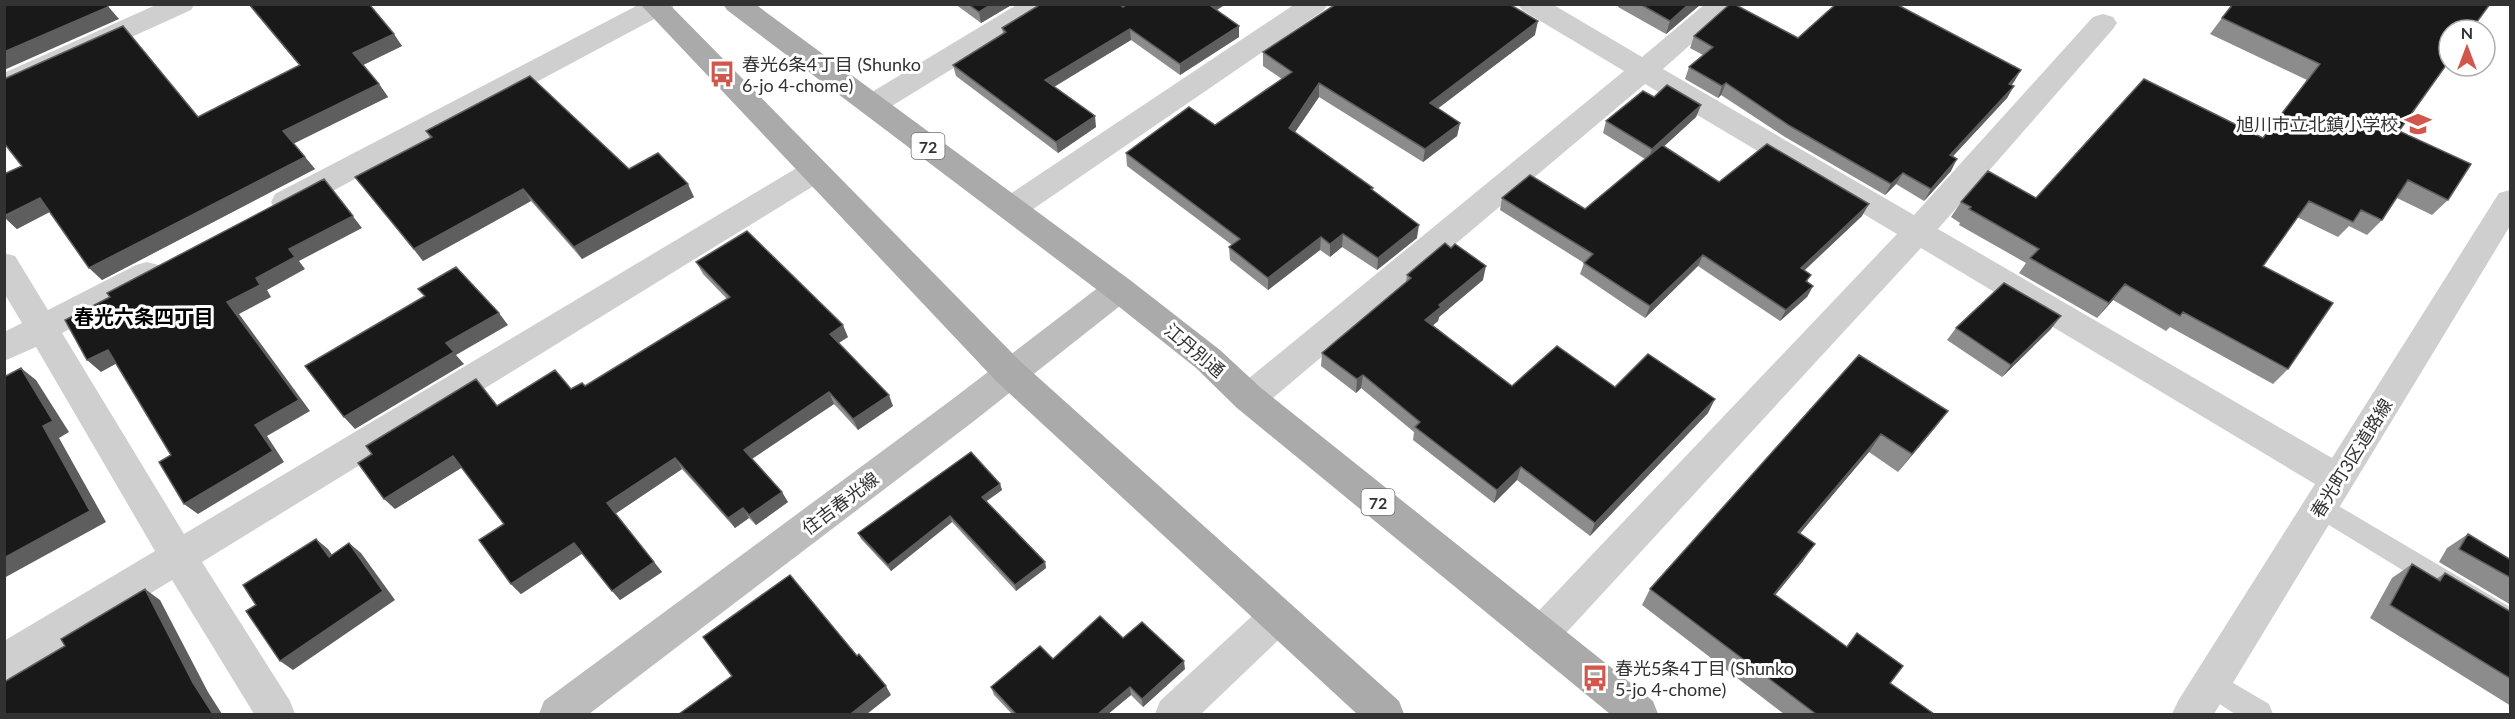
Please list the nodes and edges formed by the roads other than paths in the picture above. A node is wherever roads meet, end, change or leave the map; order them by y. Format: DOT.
graph roads {
  1 [pos="182,4"];
  2 [pos="1039,4"];
  3 [pos="1315,4"];
  4 [pos="1531,4"];
  5 [pos="1723,4"];
  6 [pos="657,5"];
  7 [pos="747,7"];
  8 [pos="2103,23"];
  9 [pos="1646,70"];
  10 [pos="4,85"];
  11 [pos="872,105"];
  12 [pos="815,171"];
  13 [pos="2511,201"];
  14 [pos="1012,208"];
  15 [pos="265,213"];
  16 [pos="1917,232"];
  17 [pos="170,262"];
  18 [pos="4,264"];
  19 [pos="1119,289"];
  20 [pos="43,328"];
  21 [pos="4,348"];
  22 [pos="1009,372"];
  23 [pos="1249,398"];
  24 [pos="2329,493"];
  25 [pos="178,556"];
  26 [pos="1277,617"];
  27 [pos="2511,621"];
  28 [pos="1541,634"];
  29 [pos="4,662"];
  30 [pos="2211,683"];
  31 [pos="276,714"];
  32 [pos="558,714"];
  33 [pos="1174,714"];
  34 [pos="1386,714"];
  35 [pos="1639,714"];
  36 [pos="2192,714"];
  37 [pos="2259,714"];
  1 -- 10 [label="street"];
  2 -- 11 [label="street"];
  3 -- 14 [label="street"];
  4 -- 9 [label="street"];
  5 -- 9 [label="street"];
  6 -- 12 [label="main road"];
  6 -- 15 [label="street"];
  7 -- 11 [label="main road, 江丹別通 / 72"];
  8 -- 16 [label="street"];
  9 -- 16 [label="street"];
  9 -- 23 [label="street"];
  11 -- 14 [label="main road, 江丹別通 / 72"];
  12 -- 22 [label="main road"];
  12 -- 25 [label="street"];
  13 -- 24 [label="street, 春光町3区道路線"];
  14 -- 19 [label="main road, 江丹別通 / 72"];
  16 -- 24 [label="street"];
  16 -- 28 [label="street"];
  17 -- 20 [label="street"];
  18 -- 20 [label="street"];
  19 -- 22 [label="street, 住吉春光線"];
  19 -- 23 [label="main road, 江丹別通 / 72"];
  20 -- 21 [label="street"];
  20 -- 25 [label="street"];
  22 -- 26 [label="main road"];
  22 -- 32 [label="street, 住吉春光線"];
  23 -- 28 [label="main road, 江丹別通 / 72"];
  24 -- 27 [label="lane"];
  24 -- 30 [label="street, 春光町3区道路線"];
  25 -- 29 [label="street"];
  25 -- 31 [label="street"];
  26 -- 33 [label="street"];
  26 -- 34 [label="main road"];
  28 -- 35 [label="main road, 江丹別通 / 72"];
  30 -- 36 [label="street, 春光町3区道路線"];
  30 -- 37 [label="lane"];
}
